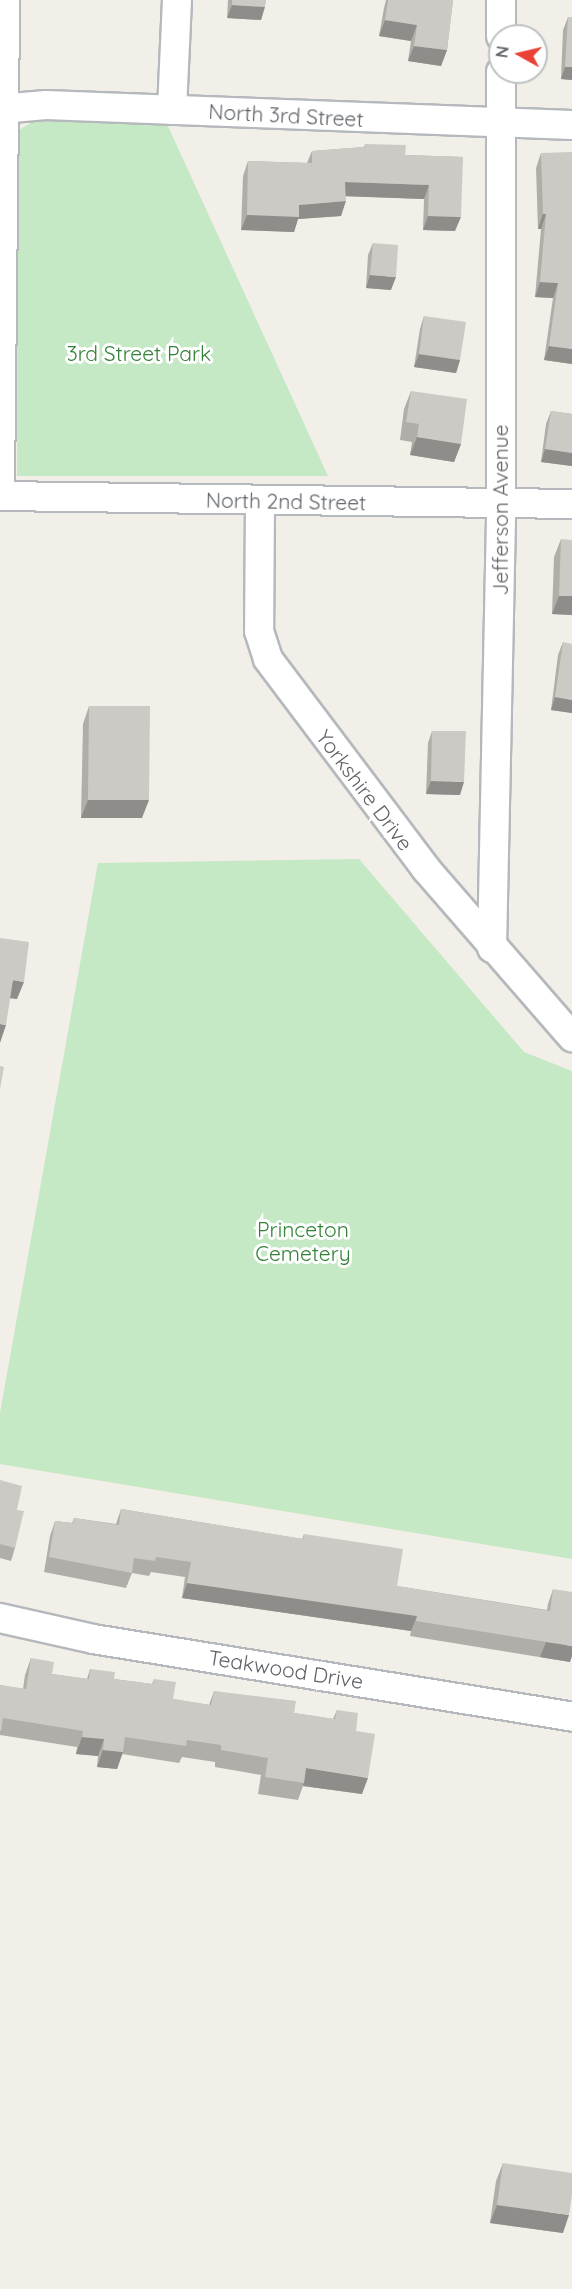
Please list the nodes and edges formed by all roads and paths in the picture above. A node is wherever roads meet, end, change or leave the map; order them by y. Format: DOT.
graph roads {
  1 [pos="5,0"];
  2 [pos="177,0"];
  3 [pos="501,0"];
  4 [pos="501,24"];
  5 [pos="501,84"];
  6 [pos="3,109"];
  7 [pos="172,110"];
  8 [pos="500,125"];
  9 [pos="572,125"];
  10 [pos="0,489"];
  11 [pos="0,496"];
  12 [pos="260,501"];
  13 [pos="501,504"];
  14 [pos="572,504"];
  15 [pos="492,948"];
  16 [pos="572,1037"];
  17 [pos="0,1618"];
  18 [pos="572,1717"];
  1 -- 6 [label="street"];
  2 -- 7 [label="street"];
  3 -- 4 [label="street"];
  5 -- 8 [label="street, Jefferson Avenue"];
  6 -- 7 [label="street, North 3rd Street"];
  6 -- 10 [label="street"];
  7 -- 8 [label="street, North 3rd Street"];
  8 -- 9 [label="street, North 3rd Street"];
  8 -- 13 [label="street, Jefferson Avenue"];
  11 -- 12 [label="street, North 2nd Street"];
  12 -- 13 [label="street, North 2nd Street"];
  12 -- 15 [label="street, Yorkshire Drive"];
  13 -- 14 [label="street, North 2nd Street"];
  13 -- 15 [label="street, Jefferson Avenue"];
  15 -- 16 [label="street, Yorkshire Drive"];
  17 -- 18 [label="street, Teakwood Drive"];
}
